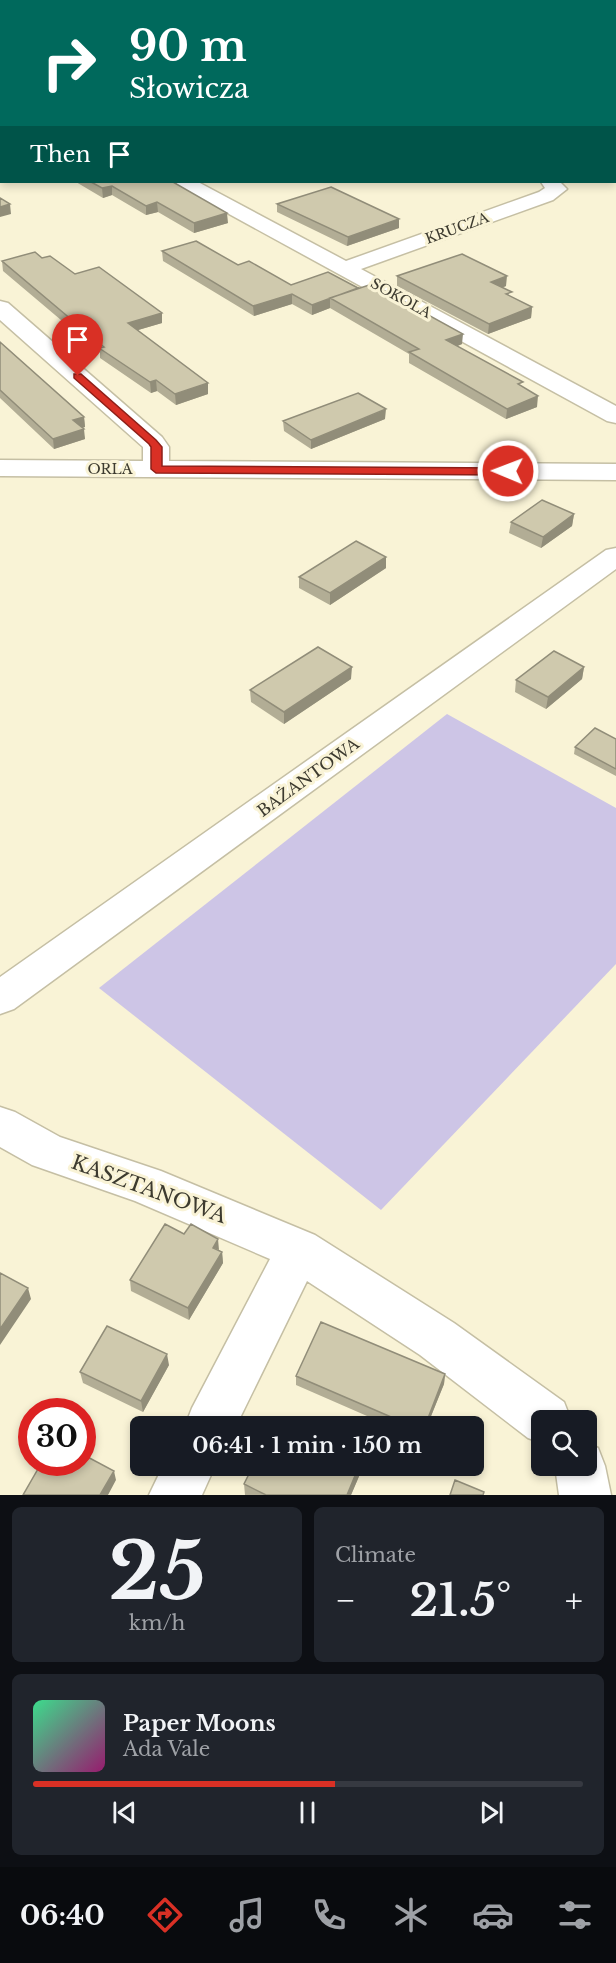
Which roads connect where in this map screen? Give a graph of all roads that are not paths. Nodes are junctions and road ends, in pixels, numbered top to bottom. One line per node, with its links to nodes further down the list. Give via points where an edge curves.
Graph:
1 (187, 183): 3 (street, SOKOLA)
2 (551, 183): 3 (street, KRUCZA, via 556,189 546,196)
3 (345, 268): 5 (street, SOKOLA)
4 (0, 308): 7 (street, via 153,442)
5 (616, 416)
6 (0, 468): 7 (street, ORLA)
7 (156, 469): 8 (street, ORLA)
8 (616, 472)
9 (616, 556): 10 (street, BAŻANTOWA)
10 (0, 998)
11 (0, 1125): 12 (street, KASZTANOWA, via 47,1152 146,1185)
12 (299, 1250): 13 (street, KASZTANOWA, via 437,1339); 14 (street)
13 (533, 1410)
14 (215, 1416)
15 (185, 1476): 17 (street)
16 (582, 1476): 18 (street)
17 (175, 1495)
18 (585, 1495)

